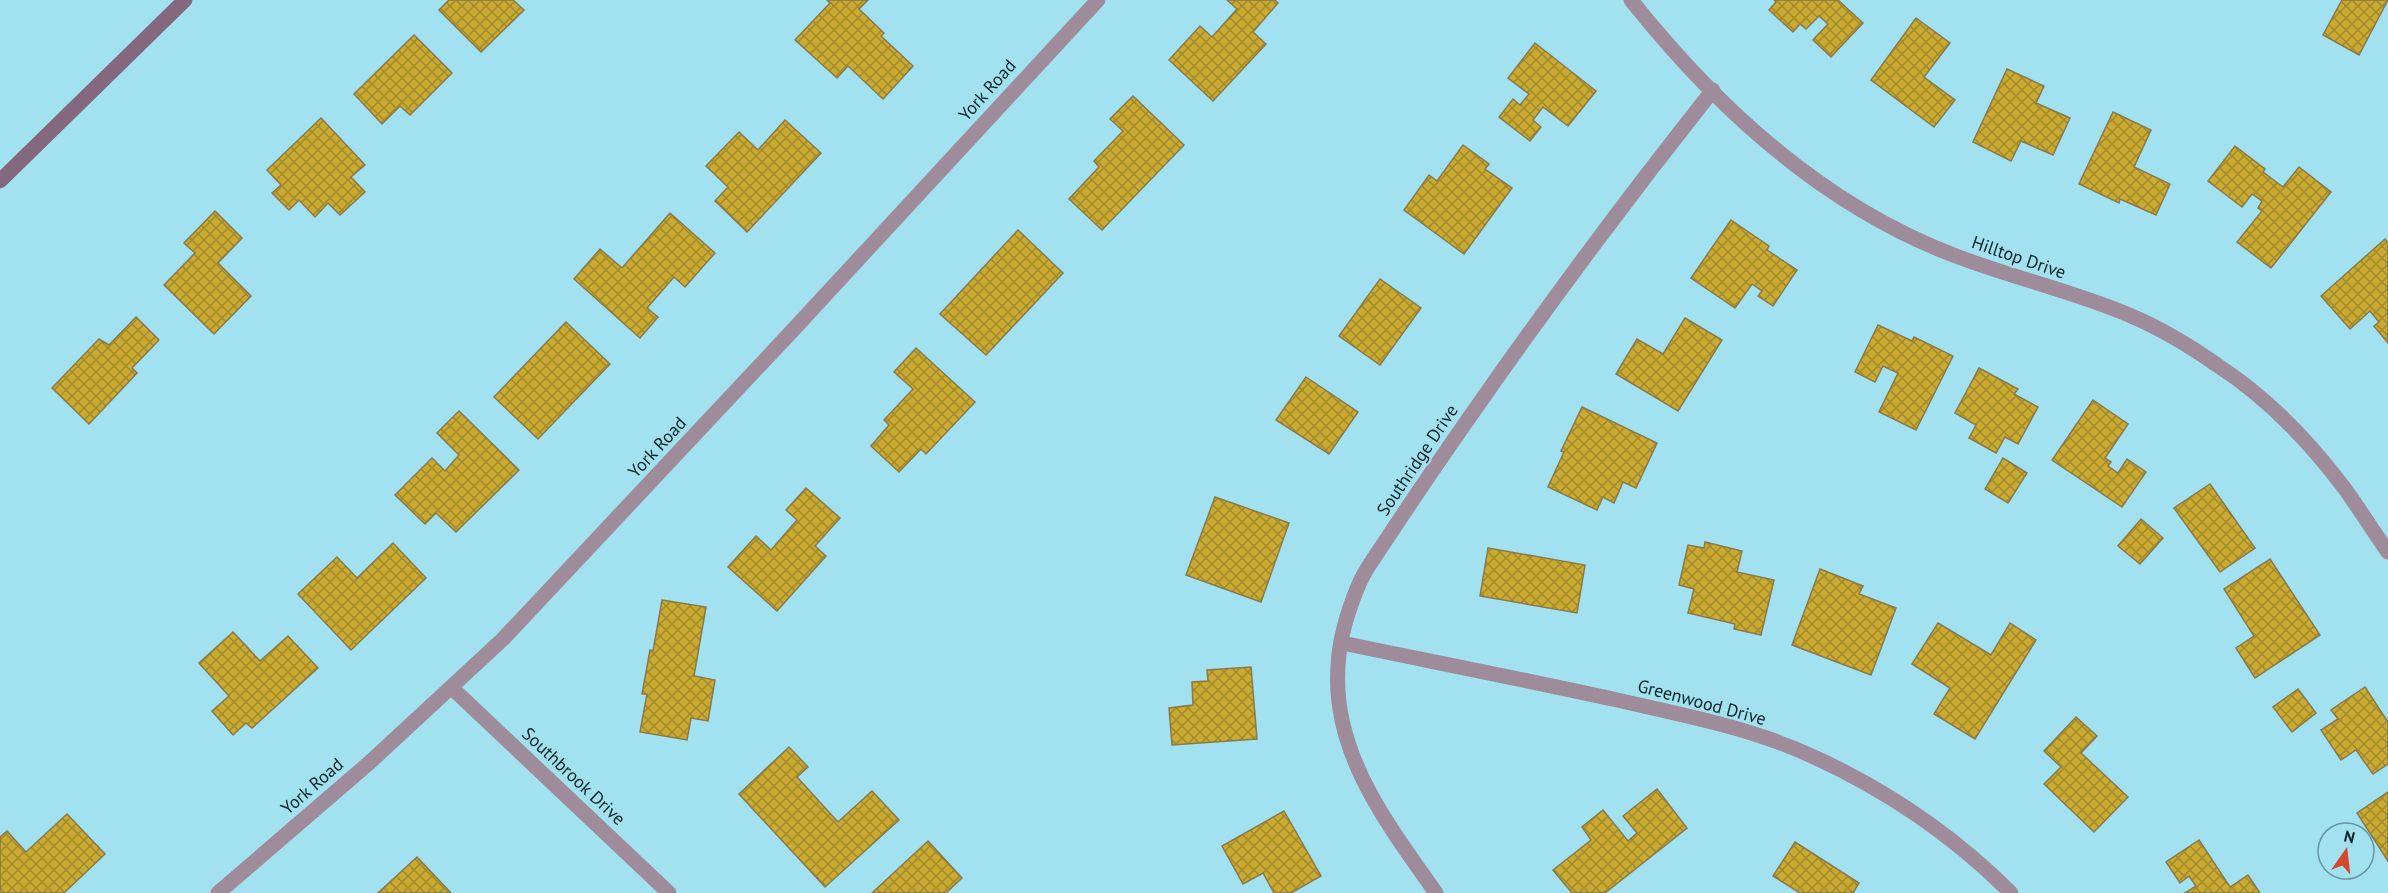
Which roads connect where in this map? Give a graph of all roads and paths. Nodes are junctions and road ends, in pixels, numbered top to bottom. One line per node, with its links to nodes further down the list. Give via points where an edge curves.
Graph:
1 (185, 0): 5 (street)
2 (1098, 0): 8 (street, York Road, via 511,631)
3 (1631, 0): 4 (street, Hilltop Drive, via 1672,52)
4 (1713, 90): 6 (street, Hilltop Drive, via 1782,156 1876,219 1956,256 2129,315 2220,366 2266,402 2306,442 2342,485); 7 (street, Southridge Drive, via 1538,319 1410,502 1360,582 1345,621)
5 (0, 181)
6 (2388, 552)
7 (1342, 643): 11 (street, Southridge Drive, via 1337,668 1346,738 1365,786); 12 (street, Greenwood Drive, via 1702,719 1785,745 1862,780 1908,808 1987,869)
8 (452, 688): 9 (street, York Road); 10 (street, Southbrook Drive)
9 (218, 893)
10 (669, 893)
11 (1436, 893)
12 (2011, 893)

